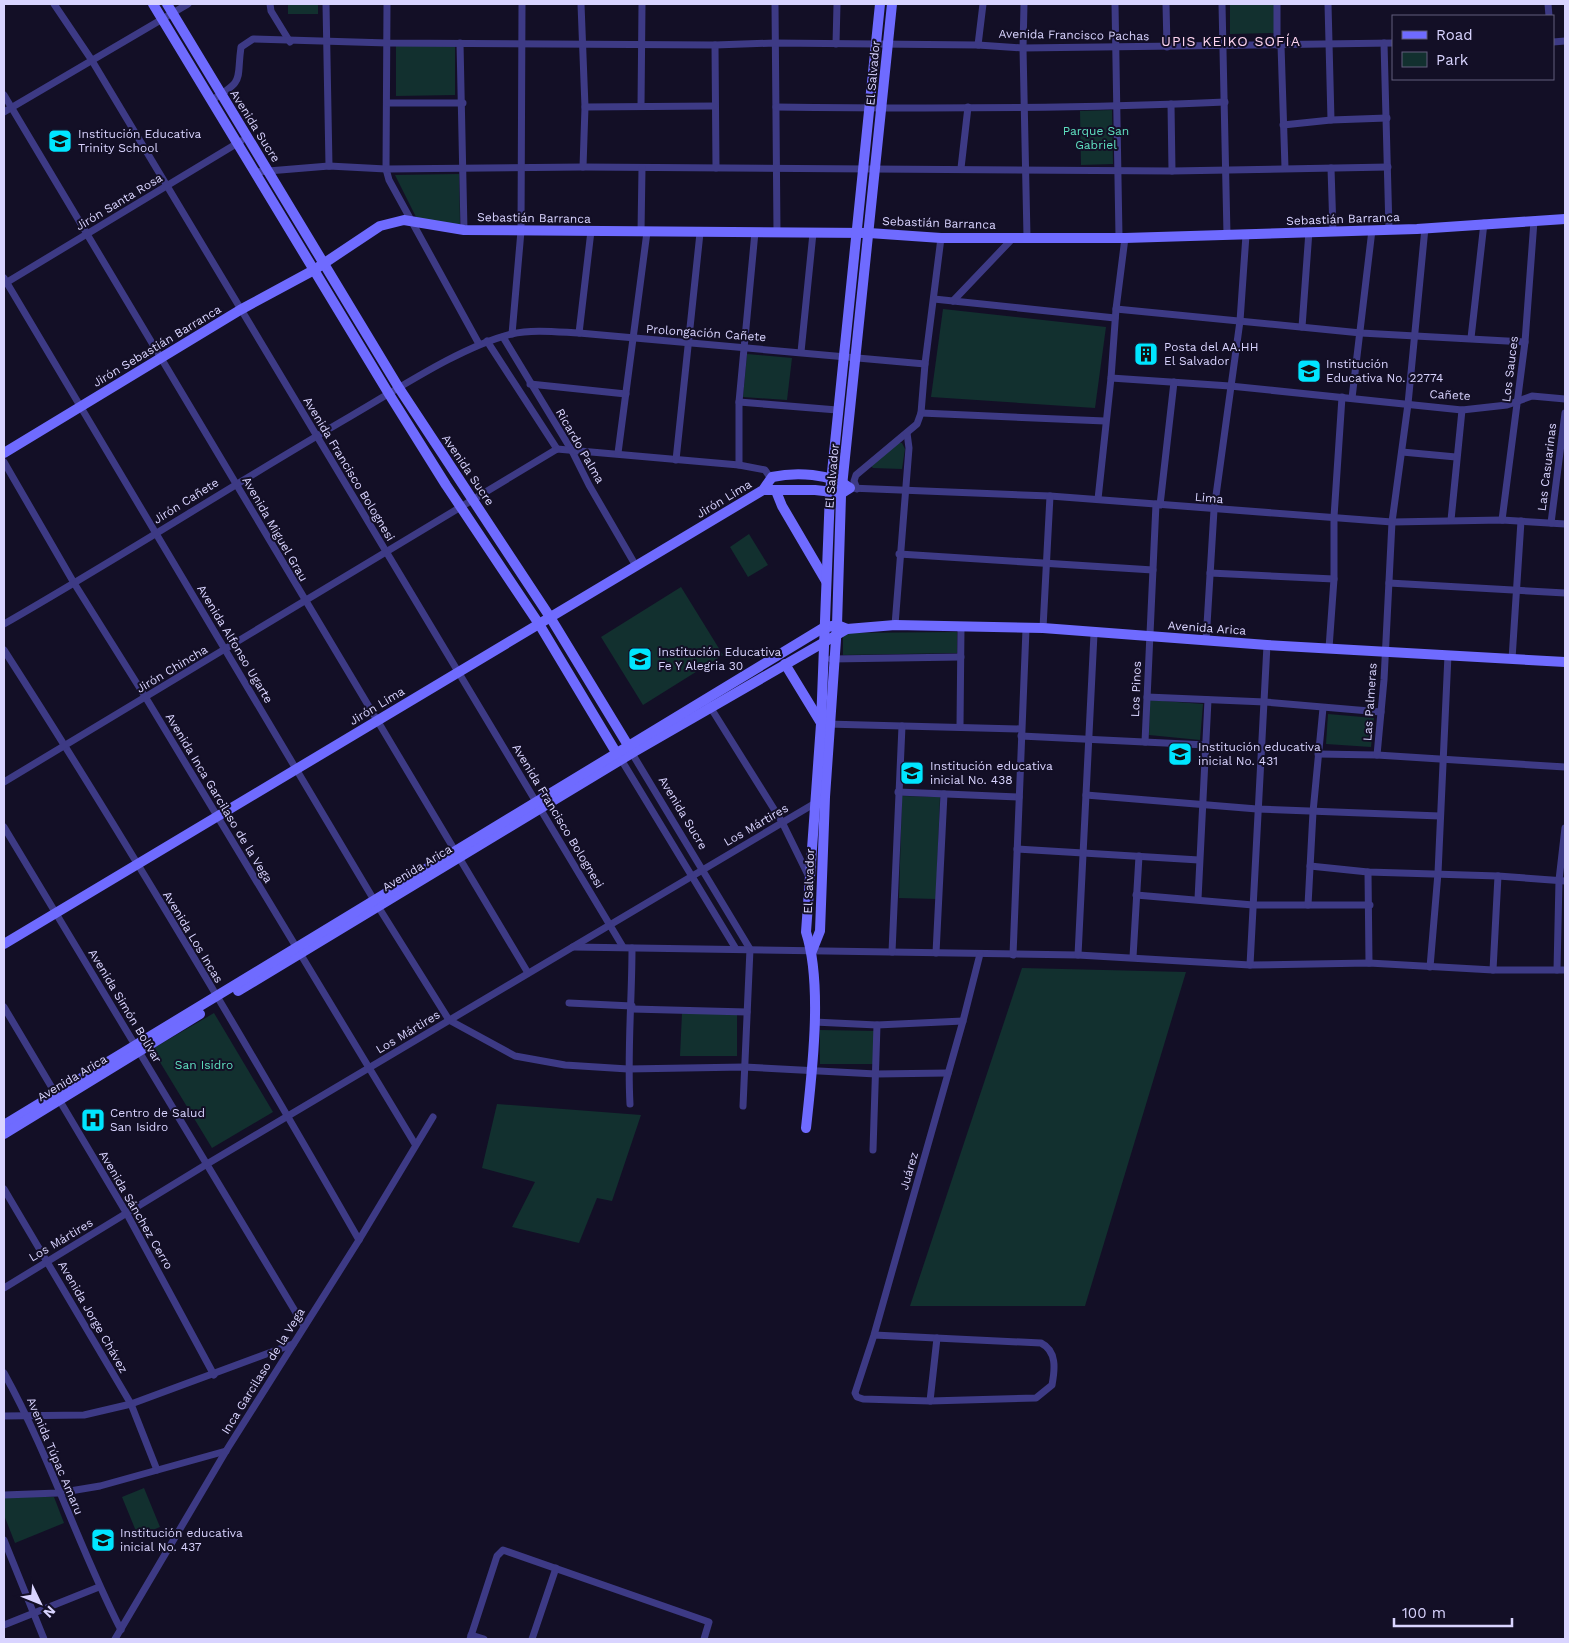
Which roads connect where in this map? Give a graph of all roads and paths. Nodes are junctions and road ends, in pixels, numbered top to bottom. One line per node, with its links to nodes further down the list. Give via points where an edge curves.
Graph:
1 (54, 4): 46 (street, Avenida Francisco Bolognesi)
2 (154, 4): 24 (street, Avenida Sucre)
3 (167, 4): 23 (street, Avenida Sucre)
4 (188, 4): 23 (street)
5 (265, 4): 22 (street)
6 (326, 4): 26 (street)
7 (387, 4): 27 (street)
8 (522, 4): 29 (street)
9 (581, 4): 34 (street)
10 (642, 4): 30 (street)
11 (775, 4): 31 (street)
12 (837, 4): 35 (street)
13 (880, 4): 36 (street, El Salvador)
14 (892, 4): 37 (street, El Salvador)
15 (983, 4): 40 (street)
16 (1024, 4): 44 (street)
17 (1115, 4): 45 (street)
18 (1166, 4): 43 (street)
19 (1222, 4): 41 (street)
20 (1277, 4): 42 (street)
21 (1328, 4): 38 (street)
22 (270, 7): 25 (street)
23 (173, 13): 24 (street); 48 (street, Avenida Sucre)
24 (162, 19): 46 (street); 48 (street, Avenida Sucre)
25 (290, 42): 26 (street, Avenida Francisco Pachas); 48 (street, Avenida Francisco Pachas, via 253,39 244,43 240,54 240,76 235,84)
26 (326, 42): 27 (street, Avenida Francisco Pachas); 68 (street)
27 (388, 43): 28 (street, Avenida Francisco Pachas); 51 (street)
28 (460, 43): 29 (street, Avenida Francisco Pachas); 49 (street)
29 (522, 43): 34 (street, Avenida Francisco Pachas); 72 (street)
30 (641, 43): 34 (street, Avenida Francisco Pachas); 39 (street, Avenida Francisco Pachas); 54 (street)
31 (775, 43): 35 (street, Avenida Francisco Pachas); 39 (street, Avenida Francisco Pachas); 57 (street)
32 (1384, 43): 33 (street, Avenida Francisco Pachas); 38 (street, Avenida Francisco Pachas); 64 (street)
33 (1392, 43)
34 (582, 44): 56 (street)
35 (836, 44): 36 (street, Avenida Francisco Pachas)
36 (876, 44): 37 (street, Avenida Francisco Pachas); 60 (street, El Salvador)
37 (888, 44): 40 (street, Avenida Francisco Pachas); 61 (street, El Salvador)
38 (1328, 44): 42 (street, Avenida Francisco Pachas); 65 (street)
39 (715, 45): 55 (street)
40 (978, 45): 44 (street, Avenida Francisco Pachas)
41 (1222, 45): 42 (street, Avenida Francisco Pachas); 43 (street, Avenida Francisco Pachas); 50 (street)
42 (1279, 45): 66 (street)
43 (1167, 47): 45 (street, Avenida Francisco Pachas)
44 (1023, 48): 45 (street, Avenida Francisco Pachas); 62 (street)
45 (1115, 48): 53 (street)
46 (91, 59): 59 (street); 88 (street, Avenida Francisco Bolognesi)
47 (4, 95): 59 (street, Avenida Miguel Grau)
48 (217, 97): 67 (street, Avenida Sucre)
49 (463, 102): 51 (street); 71 (street)
50 (1225, 102): 52 (street); 84 (street)
51 (387, 103): 80 (street)
52 (1171, 104): 53 (street); 85 (street)
53 (1116, 105): 62 (street); 83 (street)
54 (641, 106): 55 (street); 56 (street)
55 (714, 106): 74 (street)
56 (584, 107): 69 (street)
57 (776, 107): 60 (street); 75 (street)
58 (968, 107): 61 (street); 62 (street); 77 (street)
59 (11, 108): 63 (street); 108 (street, Avenida Miguel Grau)
60 (869, 108): 61 (street); 81 (street, El Salvador)
61 (882, 108): 76 (street, El Salvador)
62 (1025, 109): 82 (street)
63 (4, 112)
64 (1387, 118): 65 (street); 70 (street)
65 (1331, 120): 66 (street)
66 (1283, 125): 78 (street)
67 (242, 141): 86 (street, Avenida Sucre); 87 (street, Avenida Sucre); 88 (street, Jirón Santa Rosa)
68 (329, 166): 80 (street); 87 (street)
69 (583, 167): 72 (street); 73 (street)
70 (1388, 167): 79 (street); 96 (street)
71 (464, 168): 72 (street); 80 (street); 94 (street)
72 (523, 168): 97 (street)
73 (642, 168): 74 (street); 101 (street)
74 (716, 168): 75 (street)
75 (775, 168): 81 (street); 103 (street)
76 (876, 168): 77 (street); 81 (street); 107 (street, El Salvador)
77 (961, 168): 82 (street)
78 (1285, 168): 79 (street); 84 (street)
79 (1331, 168): 100 (street)
80 (386, 169): 89 (street)
81 (863, 169): 106 (street, El Salvador)
82 (1027, 170): 83 (street); 114 (street)
83 (1119, 170): 85 (street); 111 (street)
84 (1226, 170): 85 (street); 109 (street)
85 (1172, 171)
86 (256, 172): 87 (street); 116 (street, Avenida Sucre)
87 (268, 172): 115 (street, Avenida Sucre)
88 (166, 186): 108 (street, Jirón Santa Rosa); 121 (street, Avenida Francisco Bolognesi)
89 (411, 220): 94 (street, Sebastián Barranca); 115 (street, Sebastián Barranca, via 380,226); 135 (street)
90 (1565, 220): 91 (street, Sebastián Barranca)
91 (1534, 221): 92 (street, Sebastián Barranca); 133 (street, Los Sauces)
92 (1484, 224): 93 (street, Sebastián Barranca); 131 (street)
93 (1425, 228): 96 (street, Sebastián Barranca); 128 (street, Las Palmeras)
94 (464, 230): 97 (street, Sebastián Barranca)
95 (1372, 230): 96 (street, Sebastián Barranca); 100 (street, Sebastián Barranca); 126 (street)
96 (1389, 230)
97 (522, 231): 98 (street, Sebastián Barranca); 127 (street)
98 (591, 231): 101 (street, Sebastián Barranca); 125 (street)
99 (1309, 231): 100 (street, Sebastián Barranca); 110 (street, Sebastián Barranca); 124 (street)
100 (1332, 231)
101 (644, 232): 105 (street, Sebastián Barranca); 130 (street)
102 (755, 232): 103 (street, Sebastián Barranca); 105 (street, Sebastián Barranca); 136 (street)
103 (777, 232): 104 (street, Sebastián Barranca)
104 (813, 232): 106 (street, Sebastián Barranca); 137 (street)
105 (700, 233): 134 (street)
106 (856, 233): 107 (street, Sebastián Barranca); 138 (street, El Salvador)
107 (869, 233): 112 (street, Sebastián Barranca); 140 (street, El Salvador)
108 (88, 235): 117 (street, Jirón Santa Rosa); 139 (street, Avenida Miguel Grau)
109 (1227, 235): 110 (street, Sebastián Barranca); 111 (street, Sebastián Barranca)
110 (1246, 235): 123 (street)
111 (1122, 237): 114 (street, Sebastián Barranca); 120 (street)
112 (941, 238): 113 (street, Sebastián Barranca); 118 (street)
113 (1014, 238): 114 (street, Sebastián Barranca); 119 (street)
114 (1027, 238)
115 (325, 263): 116 (street, Jirón Sebastián Barranca); 146 (street, Avenida Sucre)
116 (314, 270): 121 (street, Jirón Sebastián Barranca); 147 (street, Avenida Sucre)
117 (5, 282): 155 (street, Avenida Alfonso Ugarte)
118 (934, 299): 119 (street); 141 (street)
119 (953, 301): 122 (street)
120 (1116, 309): 122 (street); 123 (street)
121 (240, 310): 139 (street, Jirón Sebastián Barranca); 162 (street, Avenida Francisco Bolognesi)
122 (1115, 318): 142 (street)
123 (1240, 321): 124 (street); 145 (street)
124 (1302, 327): 126 (street)
125 (579, 333): 127 (street, Prolongación Cañete); 130 (street, Prolongación Cañete)
126 (1361, 333): 128 (street); 150 (street)
127 (512, 334): 129 (street, Prolongación Cañete)
128 (1416, 335): 131 (street); 154 (street, Las Palmeras)
129 (503, 337): 132 (street, Prolongación Cañete); 144 (street, Ricardo Palma)
130 (633, 338): 134 (street, Prolongación Cañete); 148 (street)
131 (1471, 338): 133 (street)
132 (487, 341): 135 (street, Jirón Cañete); 163 (street, Ricardo Palma)
133 (1525, 342): 153 (street, Los Sauces)
134 (689, 343): 136 (street, Prolongación Cañete); 169 (street)
135 (479, 344): 146 (street, Jirón Cañete)
136 (744, 347): 137 (street, Prolongación Cañete); 152 (street)
137 (801, 352): 138 (street, Prolongación Cañete)
138 (843, 356): 140 (street, Prolongación Cañete); 156 (street, El Salvador)
139 (160, 358): 155 (street, Jirón Sebastián Barranca); 174 (street, Avenida Miguel Grau)
140 (857, 358): 141 (street, Prolongación Cañete); 175 (street, El Salvador)
141 (924, 364): 158 (street)
142 (1112, 378): 143 (street, Cañete); 160 (street)
143 (1174, 382): 145 (street, Cañete); 183 (street, Los Pinos)
144 (530, 384): 148 (street); 164 (street, Ricardo Palma)
145 (1230, 386): 149 (street, Cañete); 185 (street)
146 (399, 388): 147 (street, Jirón Cañete); 182 (street, Avenida Sucre)
147 (389, 394): 162 (street, Jirón Cañete); 184 (street, Avenida Sucre)
148 (626, 394): 167 (street)
149 (1342, 397): 150 (street, Cañete); 186 (street)
150 (1352, 398): 154 (street, Cañete)
151 (1565, 398): 153 (street, Cañete, via 1532,396)
152 (739, 402): 156 (street); 171 (street)
153 (1517, 402): 157 (street, Cañete); 188 (street, Los Sauces)
154 (1408, 404): 157 (street, Cañete); 165 (street, Las Palmeras)
155 (80, 407): 166 (street, Jirón Sebastián Barranca); 193 (street, Avenida Alfonso Ugarte)
156 (837, 410): 173 (street, El Salvador)
157 (1462, 410): 168 (street)
158 (921, 413): 160 (street); 161 (street, via 917,424)
159 (1565, 413): 191 (street, Las Casuarinas)
160 (1105, 421): 181 (street)
161 (907, 433): 175 (street, via 856,475); 177 (street)
162 (316, 436): 174 (street, Jirón Cañete); 194 (street, Avenida Francisco Bolognesi)
163 (557, 450): 164 (street); 182 (street, Jirón Chincha)
164 (572, 451): 167 (street); 197 (street, Ricardo Palma)
165 (1402, 452): 168 (street); 190 (street, Las Palmeras)
166 (4, 453)
167 (618, 453): 169 (street)
168 (1456, 457): 187 (street)
169 (676, 460): 171 (street)
170 (4, 462): 203 (street, Avenida Inca Garcilaso de la Vega)
171 (739, 465): 172 (street, via 765,470)
172 (772, 477): 173 (street, via 799,475); 176 (street, Jirón Lima); 178 (street)
173 (832, 479): 175 (street); 179 (street, El Salvador)
174 (236, 483): 193 (street, Jirón Cañete); 206 (street, Avenida Miguel Grau)
175 (848, 488): 177 (street, Lima); 179 (street, Jirón Lima); 210 (street, El Salvador)
176 (763, 490): 178 (street, Jirón Lima); 197 (street, Jirón Lima)
177 (905, 490): 180 (street, Lima); 195 (street)
178 (776, 491): 179 (street, Jirón Lima); 201 (street)
179 (830, 492): 201 (street, El Salvador)
180 (1050, 496): 181 (street, Lima); 196 (street)
181 (1098, 499): 183 (street, Lima)
182 (473, 500): 184 (street, Jirón Chincha); 207 (street, Avenida Sucre)
183 (1158, 504): 185 (street, Lima); 198 (street, Los Pinos)
184 (461, 508): 194 (street, Jirón Chincha); 209 (street, Avenida Sucre)
185 (1214, 510): 186 (street, Lima); 199 (street)
186 (1334, 517): 190 (street, Lima); 200 (street)
187 (1451, 520): 188 (street, Lima); 190 (street, Lima)
188 (1502, 520): 189 (street, Lima)
189 (1521, 521): 191 (street, Lima); 204 (street)
190 (1392, 522): 202 (street, Las Palmeras)
191 (1551, 524): 192 (street, Lima)
192 (1565, 524)
193 (156, 534): 203 (street, Jirón Cañete); 225 (street, Avenida Alfonso Ugarte)
194 (386, 552): 206 (street, Jirón Chincha); 234 (street, Avenida Francisco Bolognesi)
195 (899, 554): 196 (street); 211 (street)
196 (1046, 564): 198 (street); 214 (street)
197 (636, 566): 207 (street, Jirón Lima)
198 (1153, 570): 218 (street, Los Pinos)
199 (1210, 574): 200 (street); 220 (street)
200 (1334, 579): 223 (street)
201 (826, 581): 212 (street, El Salvador)
202 (1389, 583): 204 (street); 226 (street, Las Palmeras)
203 (74, 584): 208 (street, Jirón Cañete); 236 (street, Avenida Inca Garcilaso de la Vega)
204 (1516, 590): 205 (street); 231 (street)
205 (1565, 593)
206 (305, 602): 225 (street, Jirón Chincha); 242 (street, Avenida Miguel Grau)
207 (550, 617): 209 (street, Jirón Lima); 251 (street, Avenida Sucre)
208 (4, 624)
209 (539, 624): 234 (street, Jirón Lima); 254 (street, Avenida Sucre)
210 (837, 625): 212 (street, Avenida Arica); 215 (street, Avenida Arica); 219 (street, El Salvador)
211 (895, 625): 213 (street, Avenida Arica); 215 (street, Avenida Arica)
212 (823, 628): 221 (street, El Salvador); 239 (street, Avenida Arica)
213 (961, 628): 216 (street, Avenida Arica); 228 (street)
214 (1043, 628): 216 (street, Avenida Arica); 217 (street, Avenida Arica)
215 (847, 629): 219 (street, Avenida Arica)
216 (1026, 629): 246 (street)
217 (1094, 634): 218 (street, Avenida Arica); 247 (street)
218 (1150, 636): 220 (street, Avenida Arica); 235 (street, Los Pinos)
219 (836, 638): 221 (street, Avenida Arica); 230 (street, El Salvador)
220 (1206, 641): 222 (street, Avenida Arica)
221 (823, 642): 229 (street, El Salvador); 233 (street, Avenida Arica)
222 (1267, 645): 223 (street, Avenida Arica); 238 (street)
223 (1329, 648): 226 (street, Avenida Arica)
224 (4, 650): 249 (street, Avenida Los Incas)
225 (225, 650): 236 (street, Jirón Chincha); 257 (street, Avenida Alfonso Ugarte)
226 (1384, 651): 227 (street, Avenida Arica); 241 (street, Las Palmeras)
227 (1448, 655): 231 (street, Avenida Arica); 255 (street)
228 (961, 657): 230 (street); 245 (street)
229 (823, 659): 230 (street); 243 (street, El Salvador)
230 (834, 659): 243 (street, El Salvador)
231 (1512, 660): 232 (street, Avenida Arica)
232 (1565, 662)
233 (785, 664): 239 (street, Avenida Arica); 243 (street)
234 (458, 671): 242 (street, Jirón Lima); 266 (street, Avenida Francisco Bolognesi)
235 (1147, 697): 237 (street); 248 (street, Los Pinos)
236 (146, 698): 249 (street, Jirón Chincha); 269 (street, Avenida Inca Garcilaso de la Vega)
237 (1208, 700): 238 (street); 250 (street)
238 (1265, 702): 240 (street); 267 (street)
239 (708, 703): 251 (street, Avenida Arica); 271 (street)
240 (1323, 708): 241 (street); 252 (street)
241 (1381, 712): 253 (street, Las Palmeras)
242 (378, 720): 257 (street, Jirón Lima); 276 (street, Avenida Miguel Grau)
243 (826, 724): 244 (street); 263 (street, El Salvador); 264 (street, El Salvador)
244 (902, 726): 245 (street); 259 (street)
245 (960, 726): 246 (street)
246 (1021, 733): 247 (street); 261 (street)
247 (1088, 739): 248 (street); 262 (street)
248 (1145, 742): 250 (street)
249 (65, 745): 258 (street, Jirón Chincha); 279 (street, Avenida Los Incas)
250 (1206, 745): 265 (street)
251 (630, 750): 254 (street, Avenida Arica); 281 (street, Avenida Sucre)
252 (1318, 754): 253 (street); 268 (street)
253 (1377, 755): 255 (street)
254 (619, 757): 266 (street, Avenida Arica); 284 (street, Avenida Sucre)
255 (1443, 761): 256 (street); 270 (street)
256 (1565, 768)
257 (296, 769): 269 (street, Jirón Lima); 290 (street, Avenida Alfonso Ugarte)
258 (4, 782)
259 (898, 792): 260 (street); 304 (street)
260 (944, 794): 261 (street); 305 (street)
261 (1019, 796): 274 (street)
262 (1086, 796): 265 (street); 275 (street)
263 (825, 797): 264 (street, Los Mártires); 303 (street, El Salvador, via 820,931)
264 (815, 803): 271 (street, Los Mártires); 287 (street, El Salvador)
265 (1201, 804): 267 (street); 278 (street)
266 (538, 805): 276 (street, Avenida Arica); 295 (street, Avenida Francisco Bolognesi)
267 (1257, 809): 268 (street); 291 (street)
268 (1313, 812): 270 (street); 280 (street)
269 (218, 816): 279 (street, Jirón Lima); 302 (street, Avenida Inca Garcilaso de la Vega)
270 (1440, 816): 283 (street)
271 (782, 822): 281 (street, Los Mártires); 287 (street)
272 (4, 827): 294 (street, Avenida Simón Bolívar)
273 (1565, 828): 286 (street)
274 (1017, 849): 275 (street); 307 (street)
275 (1082, 852): 277 (street); 308 (street)
276 (457, 854): 290 (street, Avenida Arica); 316 (street, Avenida Miguel Grau)
277 (1139, 856): 278 (street); 288 (street)
278 (1199, 860): 289 (street)
279 (137, 865): 294 (street, Jirón Lima); 317 (street, Avenida Los Incas)
280 (1310, 866): 282 (street); 292 (street)
281 (702, 869): 284 (street, Los Mártires); 301 (street, Avenida Sucre)
282 (1368, 872): 283 (street); 293 (street)
283 (1438, 873): 285 (street); 312 (street)
284 (691, 875): 295 (street, Los Mártires); 300 (street, Avenida Sucre)
285 (1498, 876): 286 (street); 313 (street)
286 (1562, 880): 314 (street)
287 (811, 882): 303 (street, El Salvador, via 806,932)
288 (1136, 895): 289 (street); 309 (street)
289 (1198, 899): 291 (street)
290 (376, 903): 302 (street, Avenida Arica); 322 (street, Avenida Alfonso Ugarte)
291 (1253, 905): 292 (street); 311 (street)
292 (1308, 905): 293 (street)
293 (1370, 905): 310 (street)
294 (56, 913): 296 (street, Jirón Lima); 326 (street, Avenida Simón Bolívar)
295 (610, 925): 297 (street, Los Mártires); 298 (street, Avenida Francisco Bolognesi)
296 (4, 944)
297 (573, 947): 298 (street); 316 (street, Los Mártires)
298 (623, 947): 299 (street)
299 (632, 948): 300 (street); 320 (street)
300 (736, 949): 301 (street)
301 (750, 949): 303 (street); 321 (street)
302 (296, 951): 317 (street, Avenida Arica); 328 (street, Avenida Inca Garcilaso de la Vega)
303 (812, 951): 304 (street); 324 (street, El Salvador)
304 (892, 952): 305 (street)
305 (936, 953): 306 (street)
306 (980, 954): 307 (street); 323 (street, Juárez)
307 (1013, 955): 308 (street)
308 (1078, 955): 309 (street)
309 (1133, 957): 311 (street)
310 (1369, 963): 311 (street); 312 (street)
311 (1250, 965)
312 (1430, 967): 313 (street)
313 (1493, 970): 314 (street)
314 (1557, 970): 315 (street)
315 (1565, 970)
316 (528, 973): 322 (street, Los Mártires)
317 (217, 999): 326 (street, Avenida Arica); 336 (street, Avenida Los Incas)
318 (569, 1003): 320 (street)
319 (4, 1007): 333 (street, Avenida Sánchez Cerro)
320 (632, 1008): 321 (street); 329 (street)
321 (747, 1012): 327 (street)
322 (449, 1020): 328 (street, Los Mártires); 329 (street, via 521,1058 564,1065)
323 (963, 1021): 325 (street); 331 (street, Juárez)
324 (814, 1022): 325 (street); 330 (street, El Salvador)
325 (877, 1025): 332 (street)
326 (137, 1048): 333 (street, Avenida Arica); 343 (street, Avenida Simón Bolívar)
327 (744, 1067): 329 (street); 330 (street); 335 (street)
328 (368, 1069): 336 (street, Los Mártires); 341 (street, Avenida Inca Garcilaso de la Vega)
329 (628, 1069): 334 (street)
330 (812, 1071): 332 (street); 339 (street, El Salvador)
331 (948, 1073): 332 (street); 350 (street, Juárez)
332 (876, 1074): 342 (street)
333 (57, 1097): 338 (street, Avenida Arica); 340 (street, Avenida Arica); 345 (street, Avenida Sánchez Cerro)
334 (630, 1104)
335 (742, 1106)
336 (288, 1116): 343 (street, Los Mártires); 346 (street, Avenida Los Incas)
337 (433, 1117): 341 (street, Inca Garcilaso de la Vega)
338 (4, 1125)
339 (806, 1128)
340 (4, 1134)
341 (414, 1144): 346 (street, Inca Garcilaso de la Vega)
342 (874, 1150)
343 (207, 1164): 345 (street, Los Mártires); 349 (street, Avenida Simón Bolívar)
344 (4, 1189): 347 (street, Avenida Jorge Chávez)
345 (127, 1214): 347 (street, Los Mártires); 354 (street, Avenida Sánchez Cerro)
346 (358, 1240): 349 (street, Inca Garcilaso de la Vega)
347 (47, 1261): 348 (street, Los Mártires); 356 (street, Avenida Jorge Chávez)
348 (4, 1288)
349 (304, 1326): 352 (street, Inca Garcilaso de la Vega)
350 (874, 1335): 351 (street); 355 (street, Juárez, via 854,1393 857,1397)
351 (937, 1338): 355 (street); 355 (street, via 1042,1343 1049,1347 1053,1357 1054,1374 1052,1385 1036,1398)
352 (293, 1344): 354 (street); 359 (street, Inca Garcilaso de la Vega)
353 (4, 1373): 358 (street, Avenida Túpac Amaru)
354 (214, 1375): 356 (street)
355 (930, 1401)
356 (131, 1404): 358 (street, via 84,1415); 360 (street, Avenida Jorge Chávez)
357 (4, 1416): 358 (street)
358 (28, 1416): 361 (street, Avenida Túpac Amaru)
359 (226, 1451): 360 (street); 368 (street, Inca Garcilaso de la Vega)
360 (157, 1470): 361 (street, via 100,1486)
361 (58, 1493): 362 (street); 365 (street, Avenida Túpac Amaru)
362 (4, 1495)
363 (4, 1540): 366 (street)
364 (556, 1568): 369 (street, via 508,1551 499,1552); 373 (street); 374 (street, via 709,1622)
365 (99, 1587): 366 (street); 368 (street, Avenida Túpac Amaru)
366 (32, 1613): 367 (street); 370 (street)
367 (4, 1624)
368 (121, 1630): 371 (street, Inca Garcilaso de la Vega)
369 (470, 1637): 372 (street)
370 (44, 1639)
371 (115, 1639)
372 (484, 1639)
373 (532, 1639)
374 (704, 1639)

